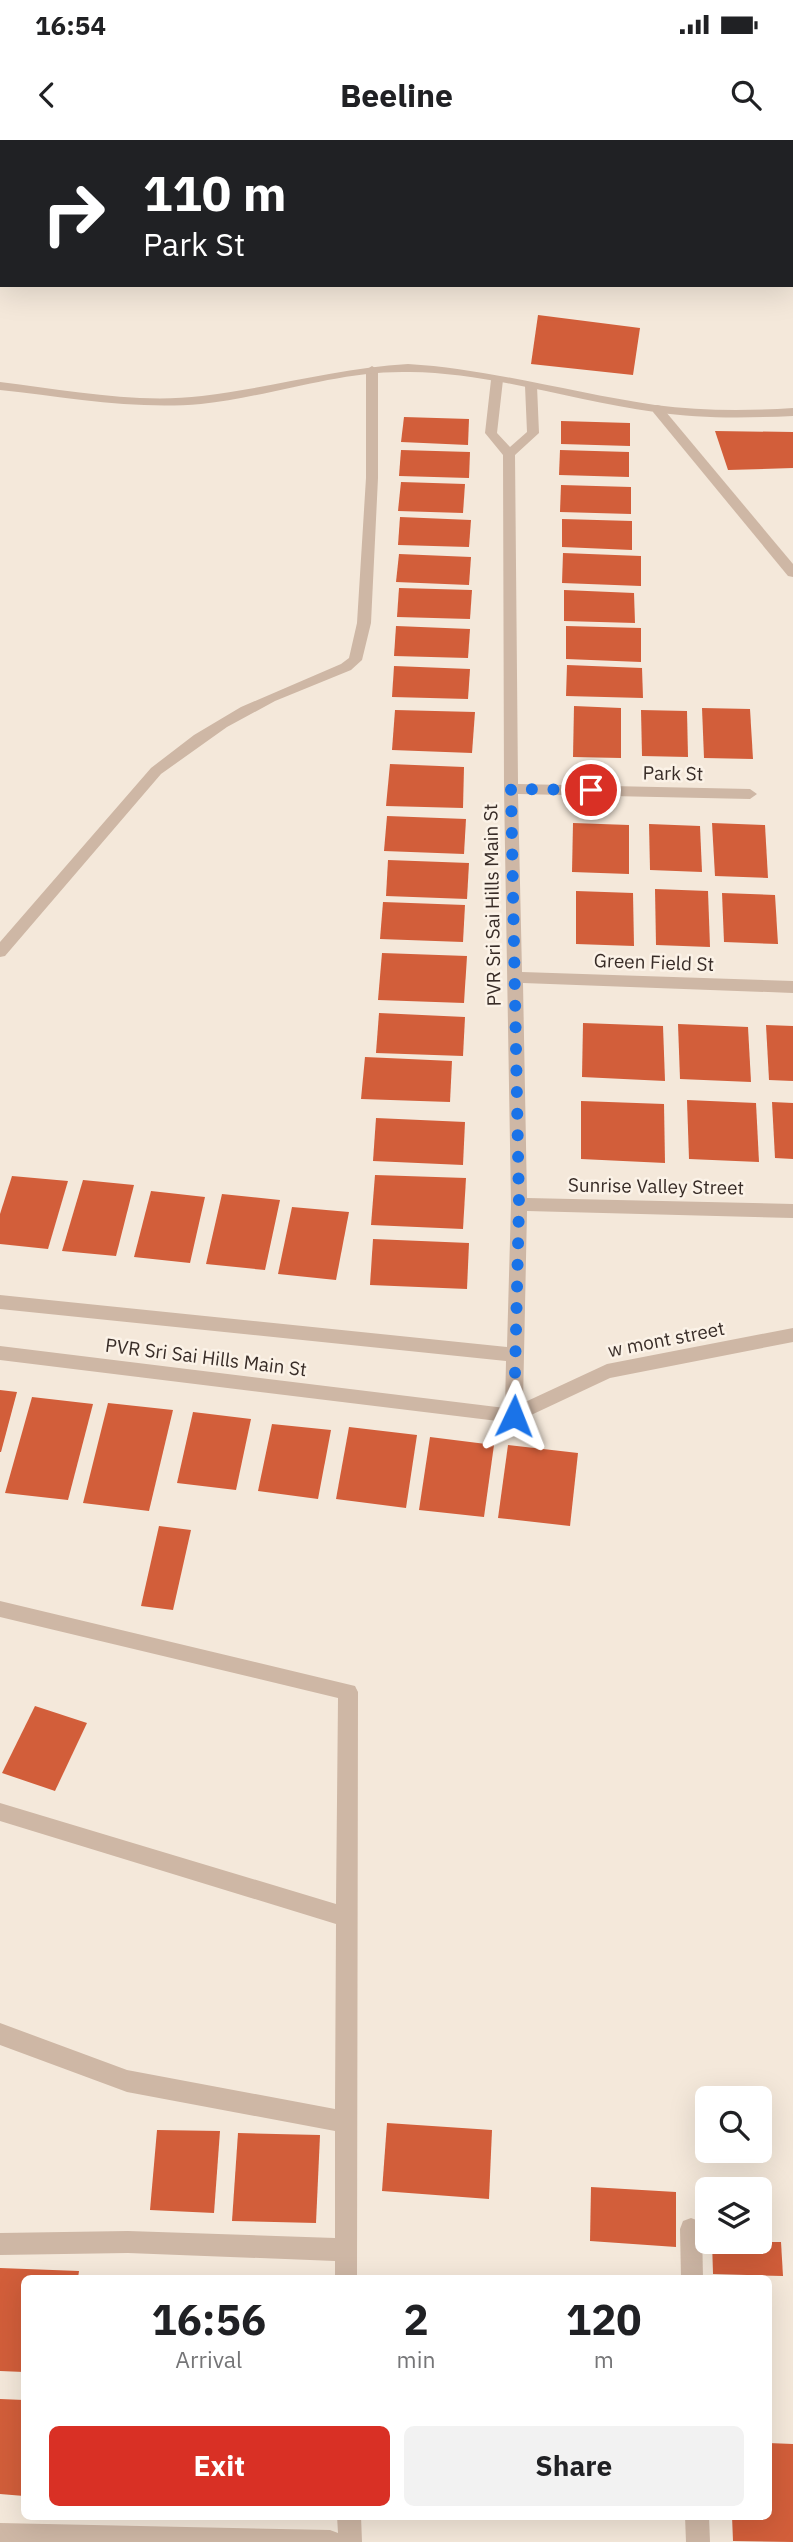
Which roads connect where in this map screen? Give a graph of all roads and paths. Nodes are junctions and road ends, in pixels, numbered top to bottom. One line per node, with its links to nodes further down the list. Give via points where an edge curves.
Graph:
1 (372, 370): 2 (street, via 445,370); 3 (street, via 201,400 146,402); 11 (street, via 364,623 355,660 251,706 185,747 156,771)
2 (497, 380): 4 (street); 7 (street, via 491,433)
3 (0, 386)
4 (531, 386): 5 (street); 7 (street, via 533,433)
5 (657, 409): 6 (street); 8 (street)
6 (793, 412)
7 (509, 454): 9 (street, PVR Sri Sai Hills Main St)
8 (793, 573)
9 (511, 789): 10 (street, Park St); 12 (street, PVR Sri Sai Hills Main St)
10 (750, 794)
11 (0, 952)
12 (514, 976): 13 (street, Green Field St); 14 (street, PVR Sri Sai Hills Main St)
13 (793, 987)
14 (519, 1204): 15 (street, Sunrise Valley Street); 19 (street, PVR Sri Sai Hills Main St)
15 (793, 1211)
16 (0, 1302): 19 (street, PVR Sri Sai Hills Main St)
17 (793, 1335): 20 (street, w mont street, via 607,1371)
18 (0, 1353): 20 (street, PVR Sri Sai Hills Main St)
19 (516, 1355): 20 (street, PVR Sri Sai Hills Main St)
20 (514, 1416)
21 (0, 1609): 23 (street, via 348,1692)
22 (0, 1812): 23 (street)
23 (346, 1917): 25 (street)
24 (0, 2034): 25 (street, via 127,2081)
25 (346, 2122): 28 (street)
26 (691, 2229): 30 (street)
27 (0, 2244): 28 (street, via 128,2242)
28 (345, 2250): 29 (street)
29 (346, 2275)
30 (692, 2275)
31 (349, 2520): 35 (street)
32 (697, 2520): 36 (street)
33 (0, 2535): 34 (street)
34 (330, 2542)
35 (350, 2542)
36 (698, 2542)

